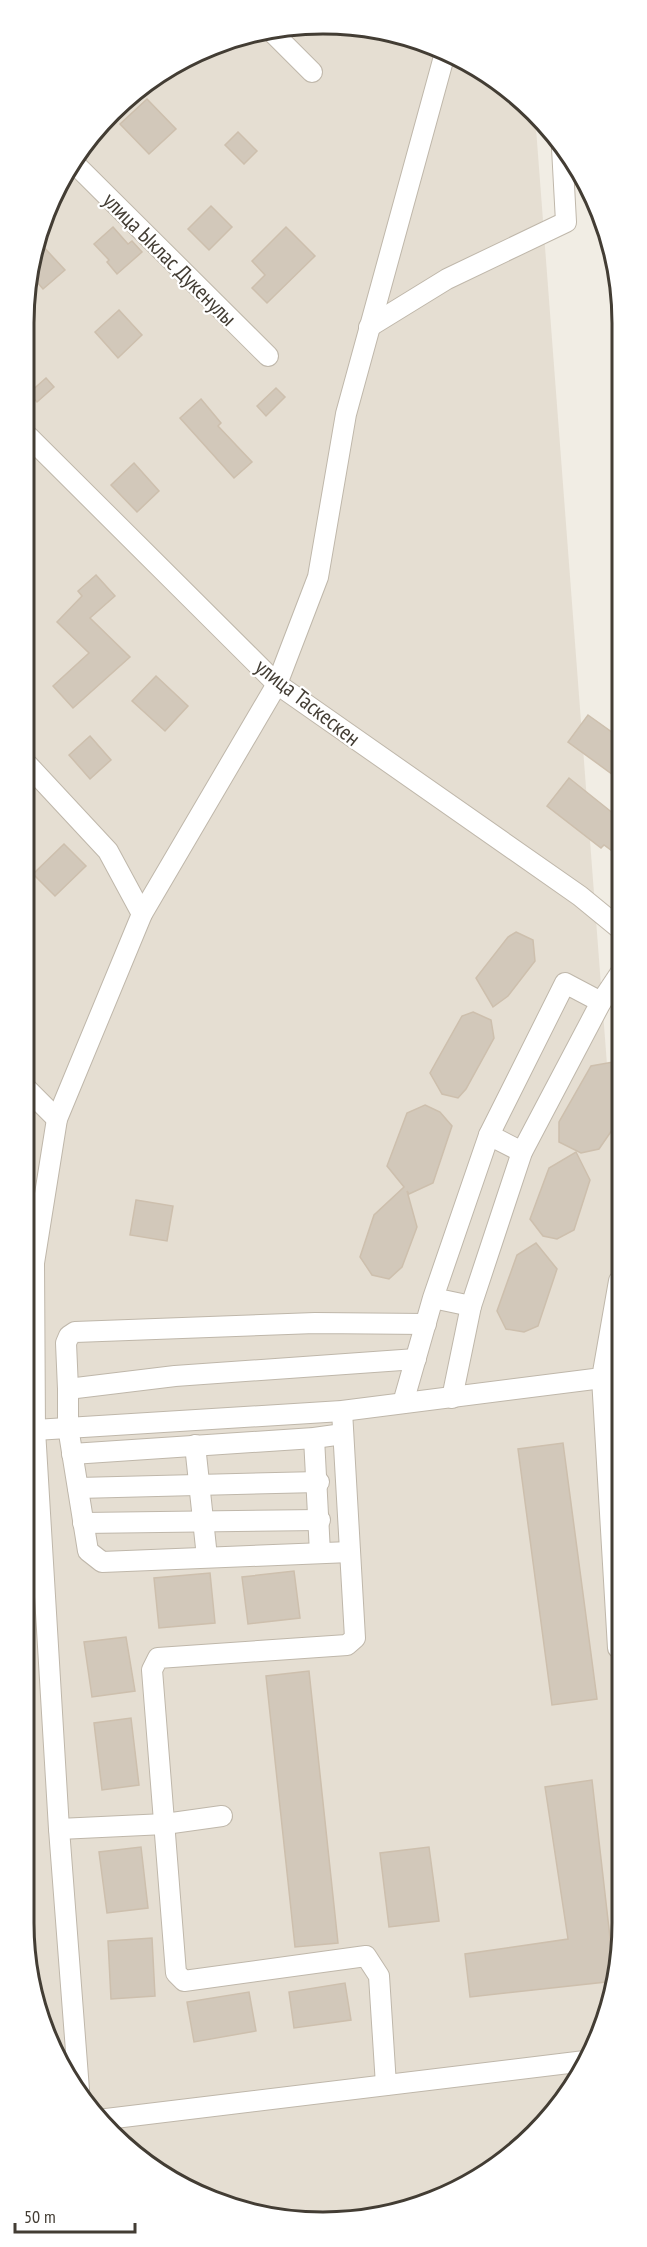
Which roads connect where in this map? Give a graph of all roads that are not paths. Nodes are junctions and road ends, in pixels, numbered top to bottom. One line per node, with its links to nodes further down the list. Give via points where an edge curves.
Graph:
1 (278, 38): 3 (street)
2 (443, 60): 6 (street)
3 (312, 72)
4 (563, 161): 6 (street, via 566,222 447,279)
5 (79, 169): 7 (street, улица Ыклас Дукенулы)
6 (369, 327): 9 (street, via 346,414 318,577)
7 (268, 356)
8 (34, 441): 9 (street, улица Таскескен)
9 (277, 684): 11 (street); 12 (street, улица Таскескен)
10 (34, 771): 11 (street, via 108,851)
11 (142, 914): 16 (street)
12 (612, 921)
13 (612, 986): 14 (street)
14 (601, 1002): 17 (street, via 565,983); 18 (street)
15 (34, 1096): 16 (street)
16 (57, 1119): 19 (street)
17 (489, 1135): 18 (street); 20 (street)
18 (522, 1152): 21 (street)
19 (34, 1263)
20 (433, 1298): 21 (street); 23 (street)
21 (471, 1306): 27 (street)
22 (612, 1321): 25 (street)
23 (426, 1324): 24 (street); 26 (street, via 315,1323 75,1332 66,1343)
24 (416, 1359): 26 (street, via 175,1376); 28 (street)
25 (602, 1378): 27 (street); 43 (street)
26 (68, 1389): 31 (street)
27 (452, 1398): 28 (street)
28 (404, 1403): 29 (street)
29 (342, 1410): 31 (street); 32 (street)
30 (34, 1425): 31 (street)
31 (68, 1427): 35 (street)
32 (343, 1434): 33 (street); 44 (street)
33 (314, 1438): 34 (street); 37 (street)
34 (195, 1445): 35 (street); 38 (street)
35 (72, 1454): 39 (street)
36 (34, 1481): 49 (street)
37 (319, 1482): 38 (street); 40 (street)
38 (200, 1484): 39 (street); 41 (street)
39 (78, 1488): 42 (street)
40 (320, 1520): 41 (street); 45 (street)
41 (202, 1521): 42 (street); 46 (street)
42 (83, 1523): 46 (street, via 88,1551 102,1562)
43 (612, 1547)
44 (350, 1552): 45 (street); 48 (street, via 355,1638 347,1645 158,1658 152,1670)
45 (320, 1553): 46 (street)
46 (207, 1557)
47 (222, 1816): 48 (street)
48 (165, 1824): 49 (street); 52 (street, via 176,1972 184,1981 366,1956 379,1976)
49 (59, 1829): 51 (street)
50 (577, 2062): 52 (street)
51 (78, 2076)
52 (386, 2085): 53 (street)
53 (110, 2119)

